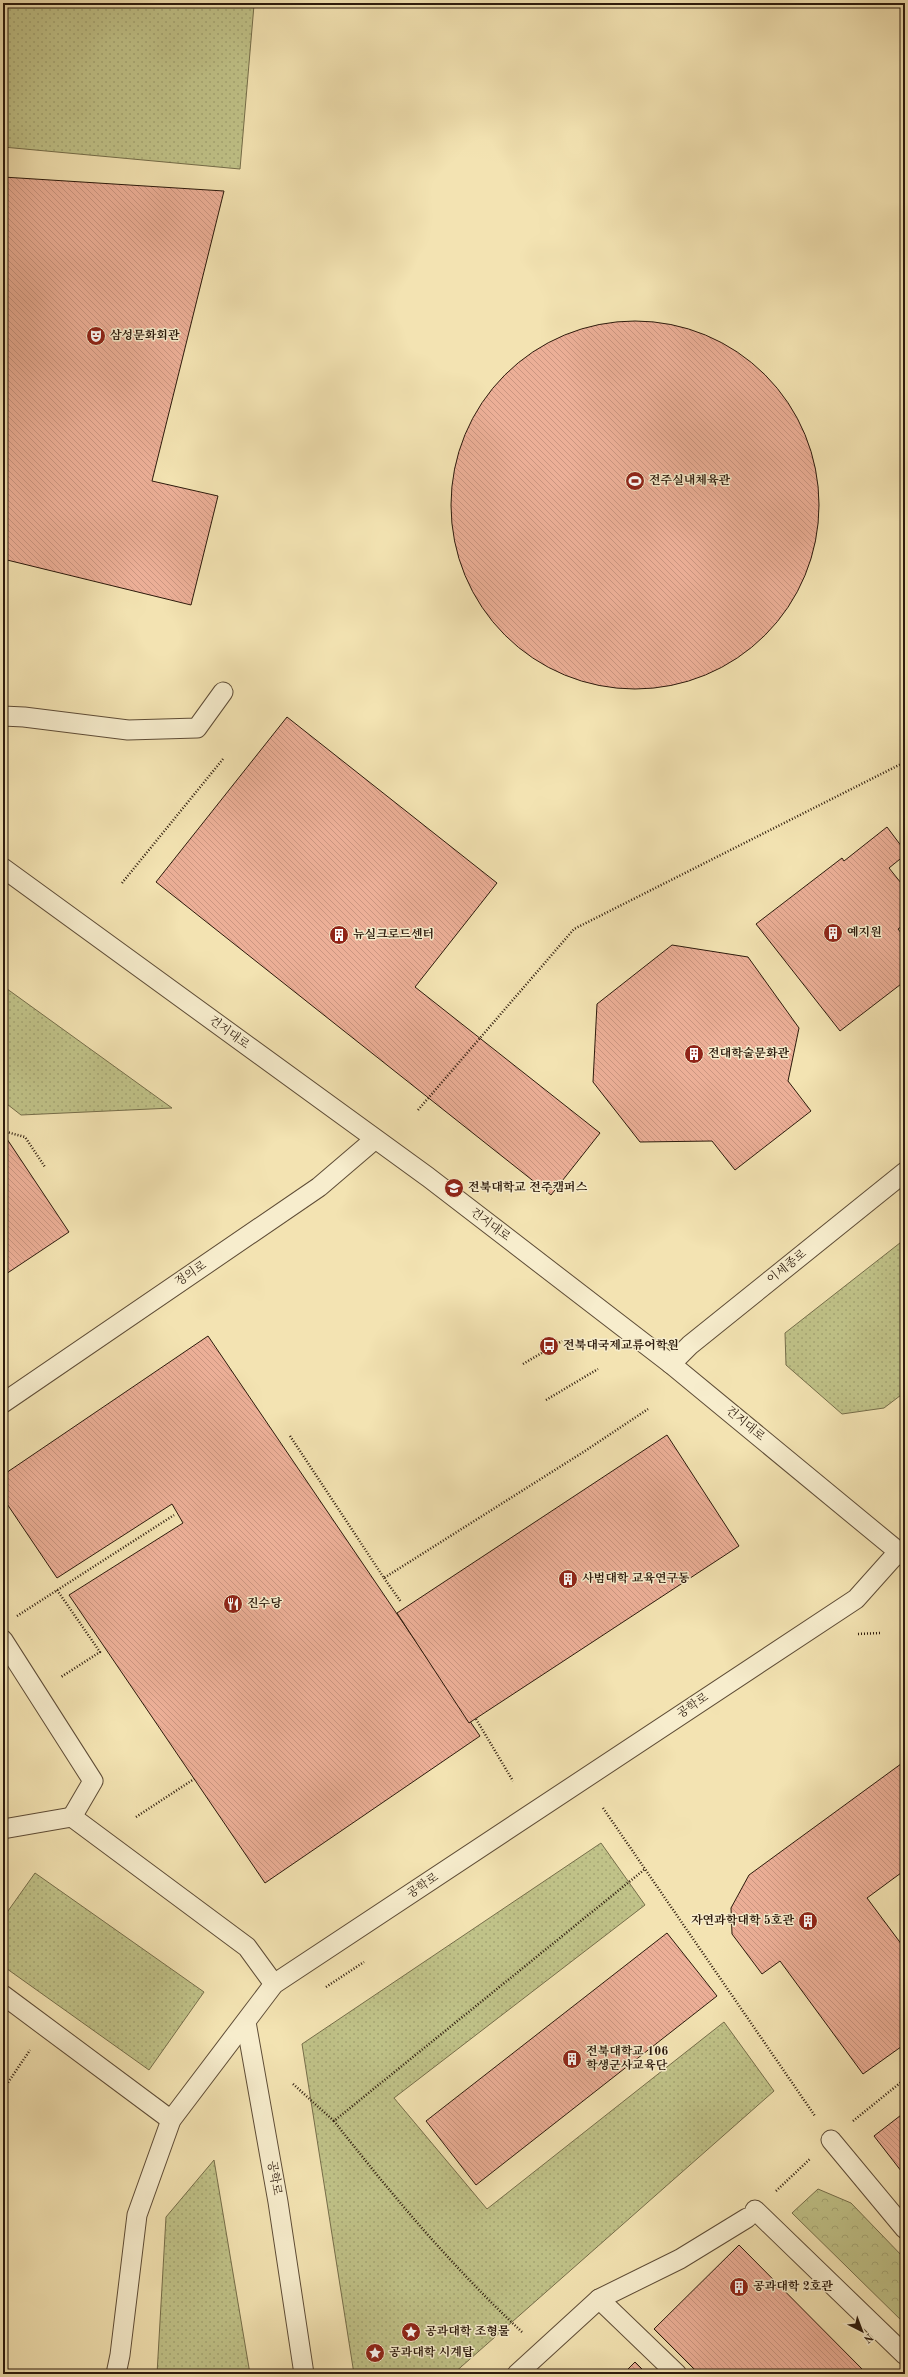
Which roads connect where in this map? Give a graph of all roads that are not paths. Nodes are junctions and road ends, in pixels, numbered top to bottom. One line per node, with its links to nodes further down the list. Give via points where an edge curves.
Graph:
1 (223, 692): 2 (lane, via 197,728 128,730)
2 (3, 716)
3 (3, 868): 4 (lane, 건지대로)
4 (374, 1140): 6 (lane, 건지대로, via 428,1177); 7 (lane, 정의로, via 319,1187)
5 (905, 1172): 6 (lane, 이세종로, via 690,1345)
6 (671, 1364): 8 (lane, 건지대로)
7 (3, 1403)
8 (901, 1554): 12 (lane, 공학로, via 856,1599)
9 (3, 1640): 10 (lane, via 93,1781)
10 (72, 1817): 11 (lane); 12 (lane, via 247,1947)
11 (3, 1829)
12 (274, 1984): 14 (lane, 공학로)
13 (3, 1995): 15 (lane)
14 (246, 2022): 15 (lane); 21 (lane, 공학로, via 278,2202)
15 (170, 2120): 20 (lane, via 137,2215)
16 (831, 2140): 17 (lane)
17 (905, 2228)
18 (599, 2299): 19 (lane, via 680,2259 751,2214); 22 (lane); 23 (lane)
19 (905, 2355)
20 (116, 2374)
21 (304, 2374)
22 (517, 2374)
23 (677, 2374)

